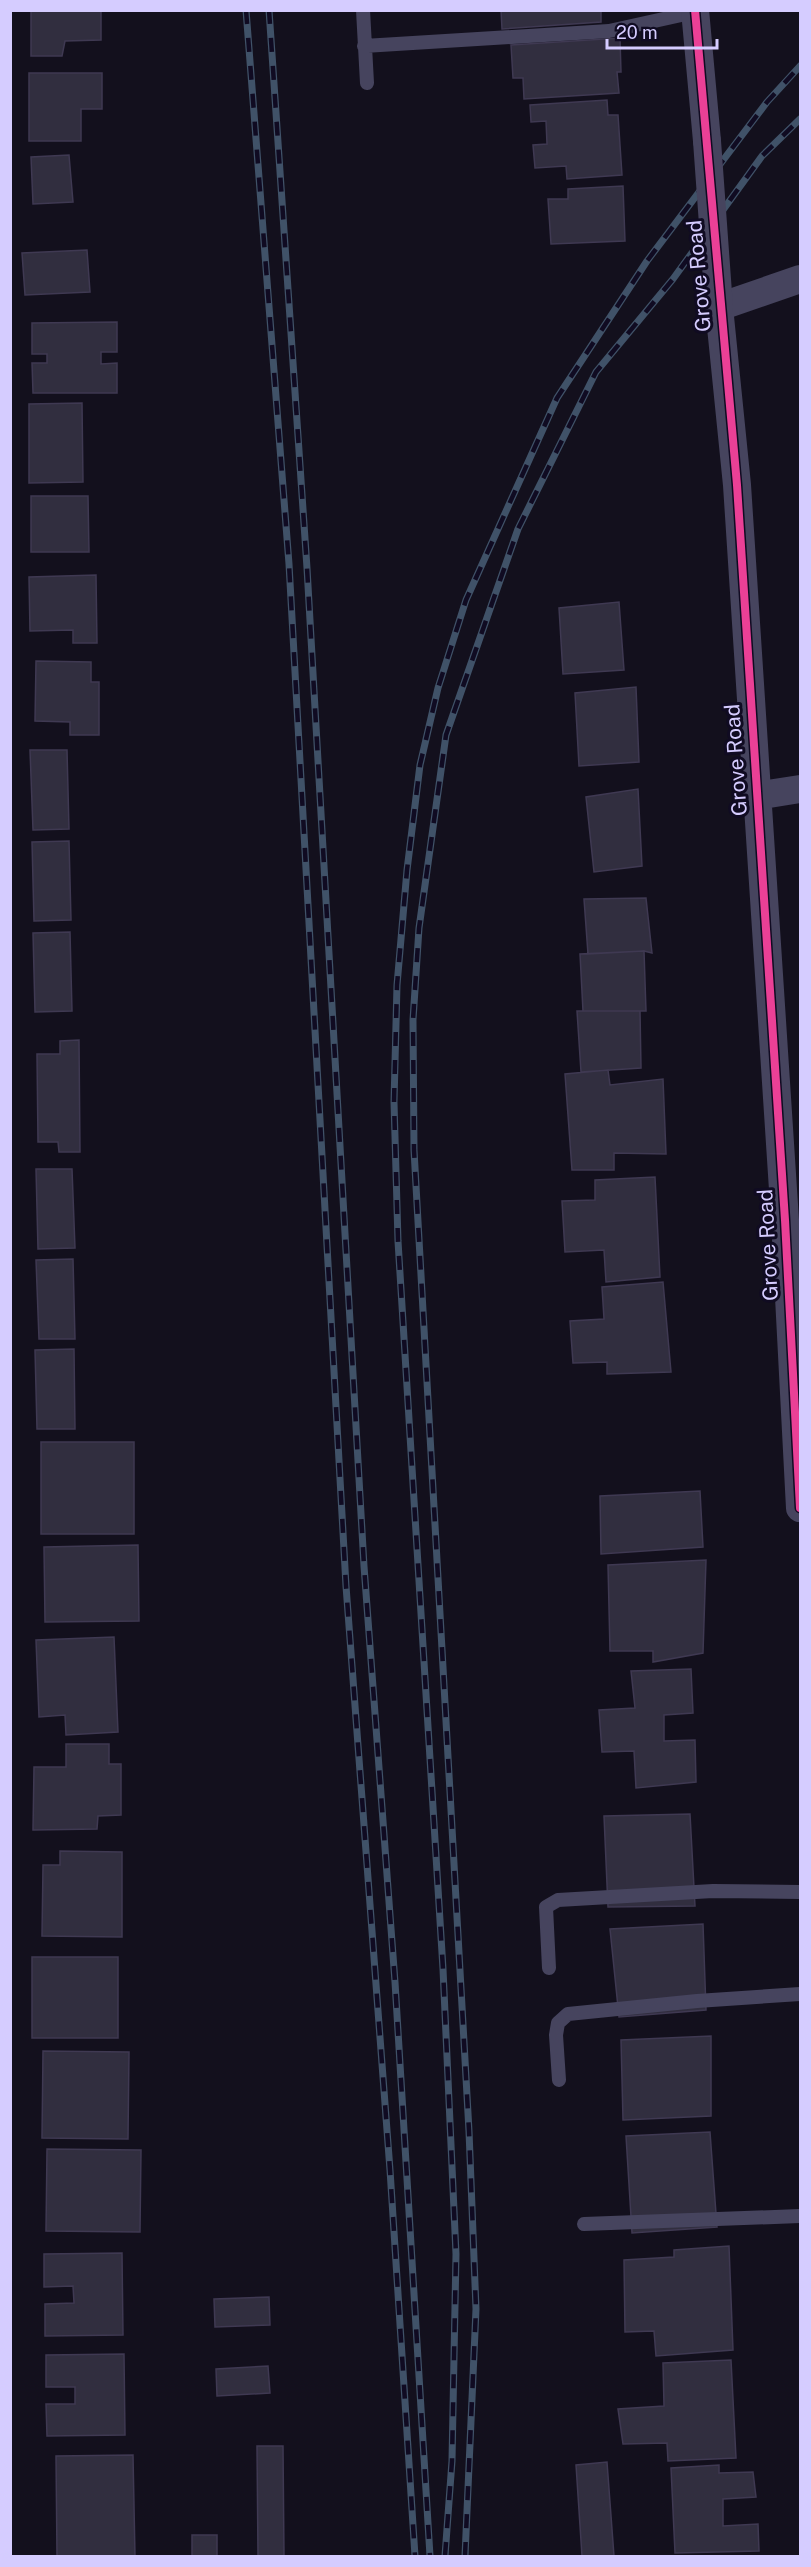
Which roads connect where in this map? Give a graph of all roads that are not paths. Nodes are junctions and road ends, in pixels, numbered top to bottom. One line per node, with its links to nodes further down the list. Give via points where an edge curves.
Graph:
1 (363, 10): 3 (lane)
2 (695, 11): 3 (lane, via 609,31); 6 (street, Grove Road, bridge)
3 (364, 46): 4 (lane)
4 (366, 83)
5 (801, 279): 6 (street)
6 (719, 307): 8 (street, Grove Road, via 737,485)
7 (801, 789): 8 (street)
8 (756, 796): 9 (street, Grove Road)
9 (801, 1508)
10 (801, 1892): 11 (lane, via 713,1891 558,1900 546,1907)
11 (549, 1968)
12 (801, 1994): 13 (lane, via 568,2014 558,2023 556,2035)
13 (559, 2080)
14 (801, 2216): 15 (lane)
15 (584, 2224)

